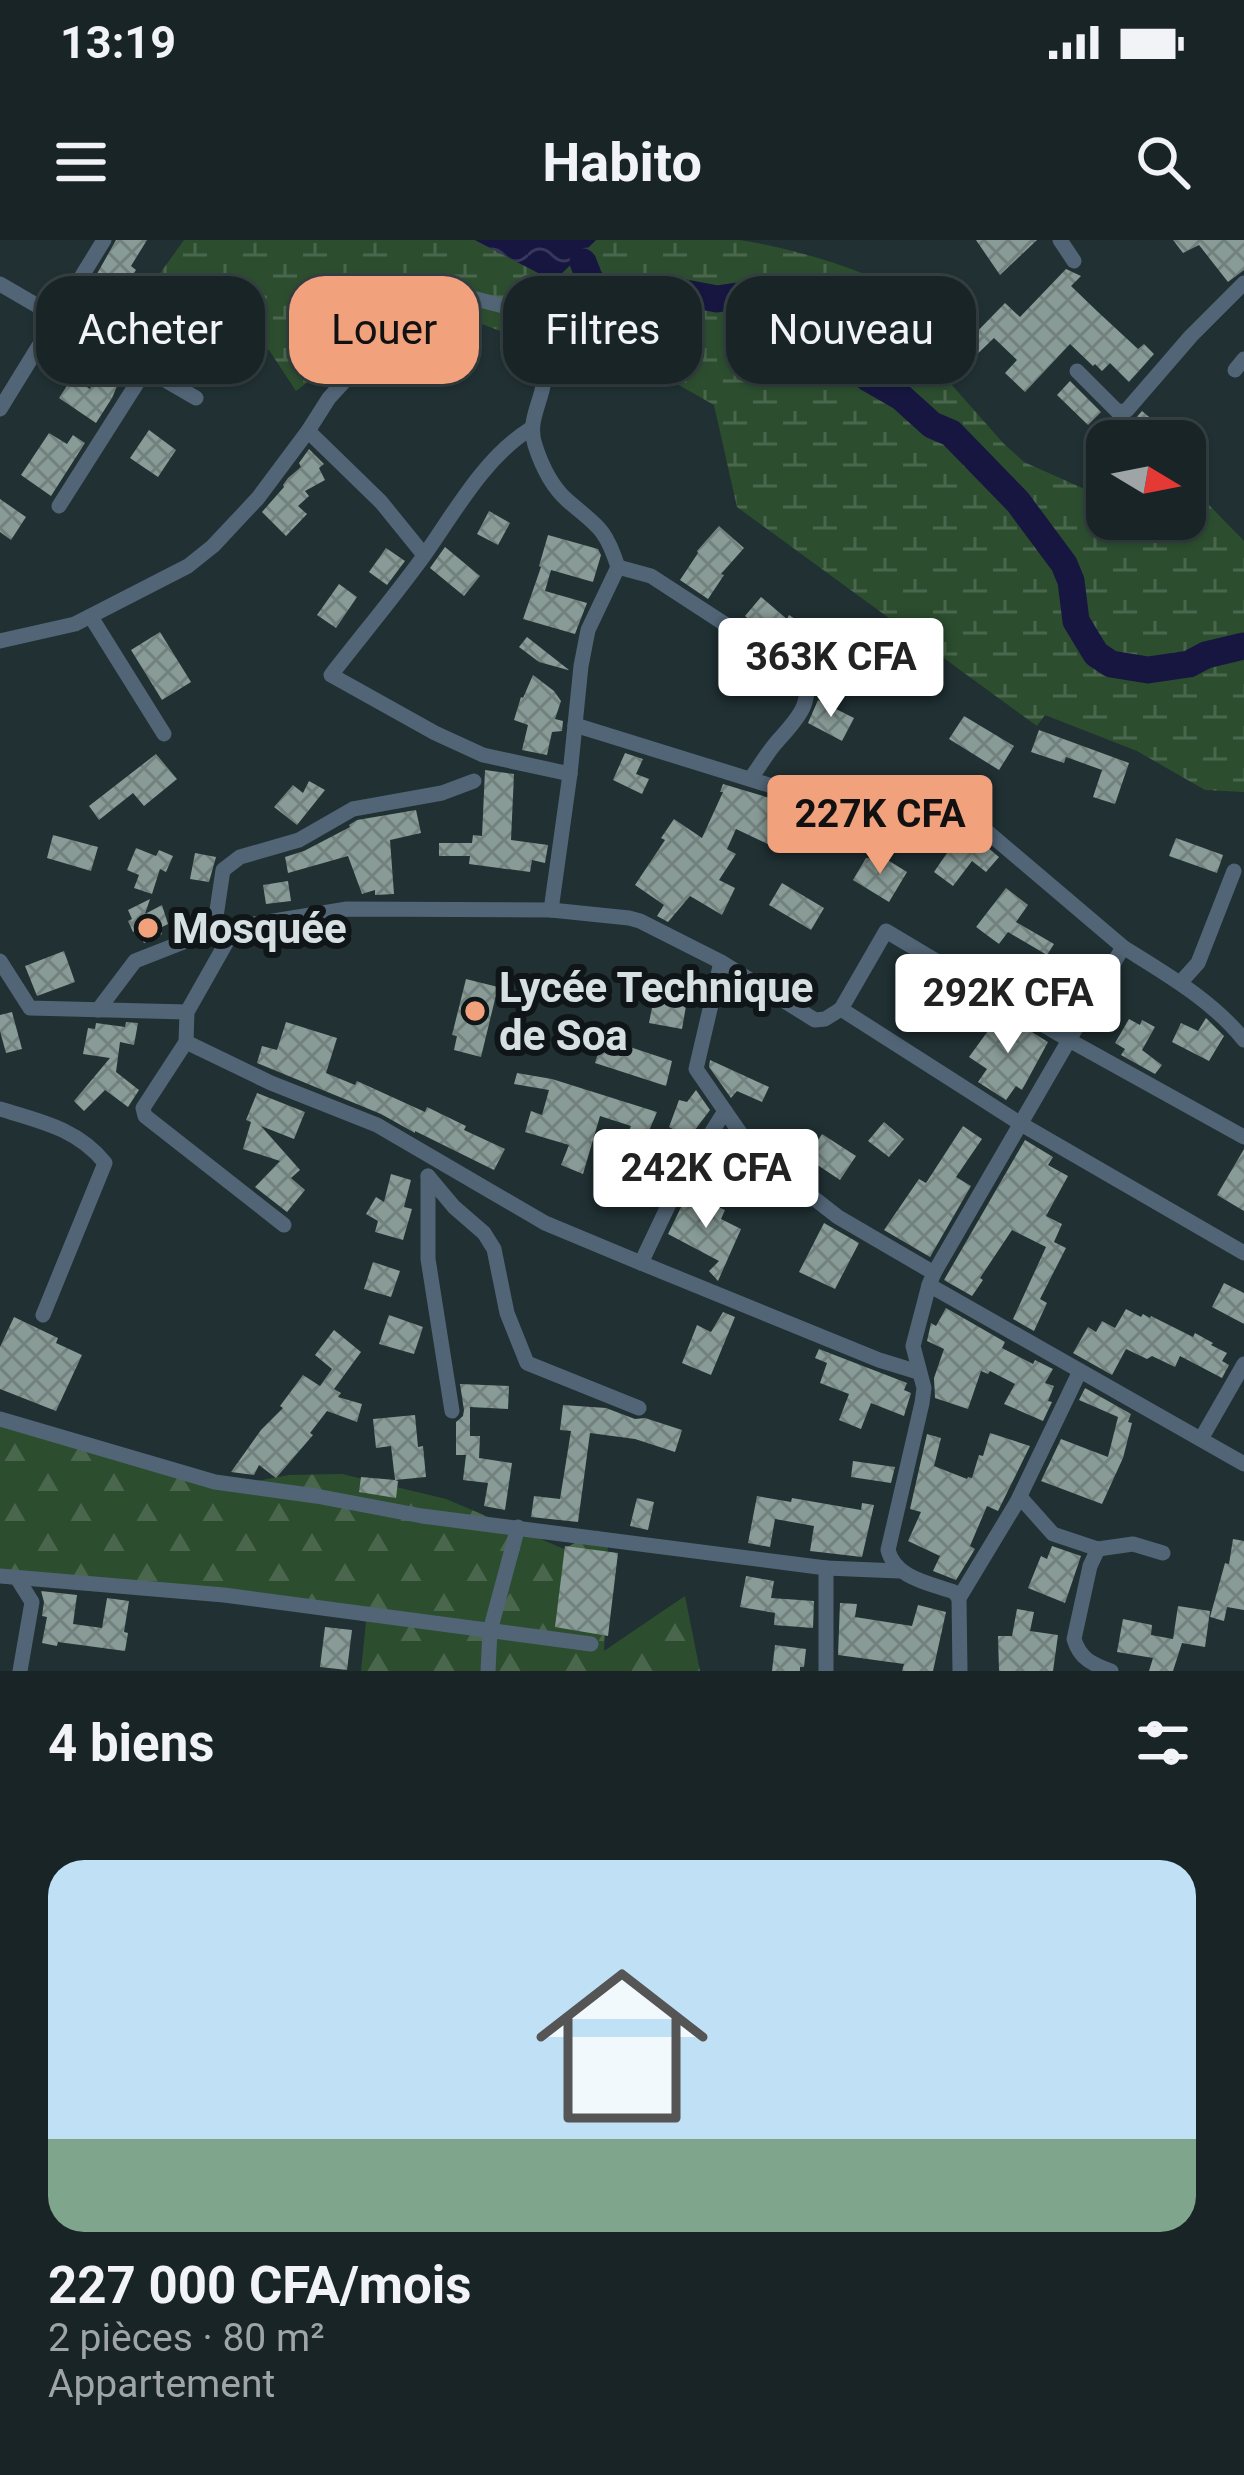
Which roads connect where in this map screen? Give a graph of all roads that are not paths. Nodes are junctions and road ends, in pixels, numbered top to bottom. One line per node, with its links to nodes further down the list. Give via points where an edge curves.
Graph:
1 (104, 240): 4 (street)
2 (1060, 240): 3 (street)
3 (1074, 261)
4 (82, 276)
5 (1244, 283): 9 (street, via 1127,410 1118,412)
6 (0, 284): 7 (street)
7 (36, 304)
8 (36, 352): 13 (street)
9 (1077, 371)
10 (136, 384): 16 (street)
11 (172, 384): 12 (street)
12 (196, 398)
13 (0, 409)
14 (530, 429): 15 (street, via 545,376 535,335 556,295 526,312 454,292 351,374); 17 (street, via 484,469); 18 (street, via 544,469 594,520)
15 (308, 431): 17 (street); 19 (street, via 213,546)
16 (59, 506)
17 (424, 555): 23 (street, via 332,675 483,754)
18 (619, 567): 21 (street, via 588,630); 24 (street, via 651,576 806,682 802,712)
19 (91, 616): 20 (street); 22 (street)
20 (0, 640)
21 (574, 725): 23 (street); 24 (street)
22 (164, 734)
23 (570, 774): 27 (street)
24 (751, 778): 29 (street, via 819,805 863,845 882,848 976,823)
25 (474, 781): 28 (street, via 353,808 299,841 240,857 224,869)
26 (1234, 871): 32 (street, via 1198,963)
27 (551, 910): 28 (street, via 347,909); 31 (street, via 640,921)
28 (222, 933): 34 (street, via 135,962); 35 (street)
29 (1123, 947): 32 (street); 36 (street)
30 (0, 961): 34 (street, via 30,1008)
31 (721, 962): 33 (street, via 814,1020); 40 (street, via 696,1069)
32 (1180, 983): 37 (street)
33 (841, 1009): 36 (street, via 886,931); 41 (street)
34 (98, 1010): 35 (street)
35 (187, 1012): 38 (street)
36 (1069, 1040): 41 (street); 42 (street)
37 (1244, 1040)
38 (186, 1042): 43 (street); 45 (street, via 145,1116)
39 (0, 1109): 49 (street, via 56,1126 90,1144 105,1163)
40 (724, 1111): 47 (street); 48 (street, via 778,1171)
41 (1021, 1124): 46 (street); 48 (street)
42 (1244, 1137)
43 (429, 1155): 44 (street); 47 (street, via 545,1222)
44 (428, 1176): 53 (street, via 494,1249 527,1363); 54 (street, via 428,1258)
45 (284, 1225)
46 (1244, 1253)
47 (640, 1262): 52 (street)
48 (932, 1279): 51 (street); 52 (street, via 914,1346)
49 (44, 1315)
50 (1244, 1364): 56 (street)
51 (1080, 1371): 56 (street); 58 (street)
52 (918, 1372): 63 (street, via 922,1403 888,1550)
53 (639, 1408)
54 (452, 1411)
55 (0, 1419): 59 (street, via 214,1482)
56 (1201, 1439): 57 (street)
57 (1244, 1464)
58 (1020, 1497): 60 (street, via 1053,1534); 65 (street)
59 (518, 1527): 62 (street); 66 (street)
60 (1098, 1549): 61 (street, via 1133,1544); 72 (street, via 1074,1639 1087,1661)
61 (1163, 1553)
62 (826, 1568): 63 (street); 70 (street)
63 (898, 1571): 65 (street)
64 (9, 1577): 66 (street, via 224,1594); 68 (street, via 32,1601)
65 (959, 1598): 71 (street)
66 (490, 1631): 67 (street); 69 (street)
67 (591, 1644)
68 (20, 1671)
69 (488, 1671)
70 (826, 1671)
71 (960, 1671)
72 (1111, 1671)

